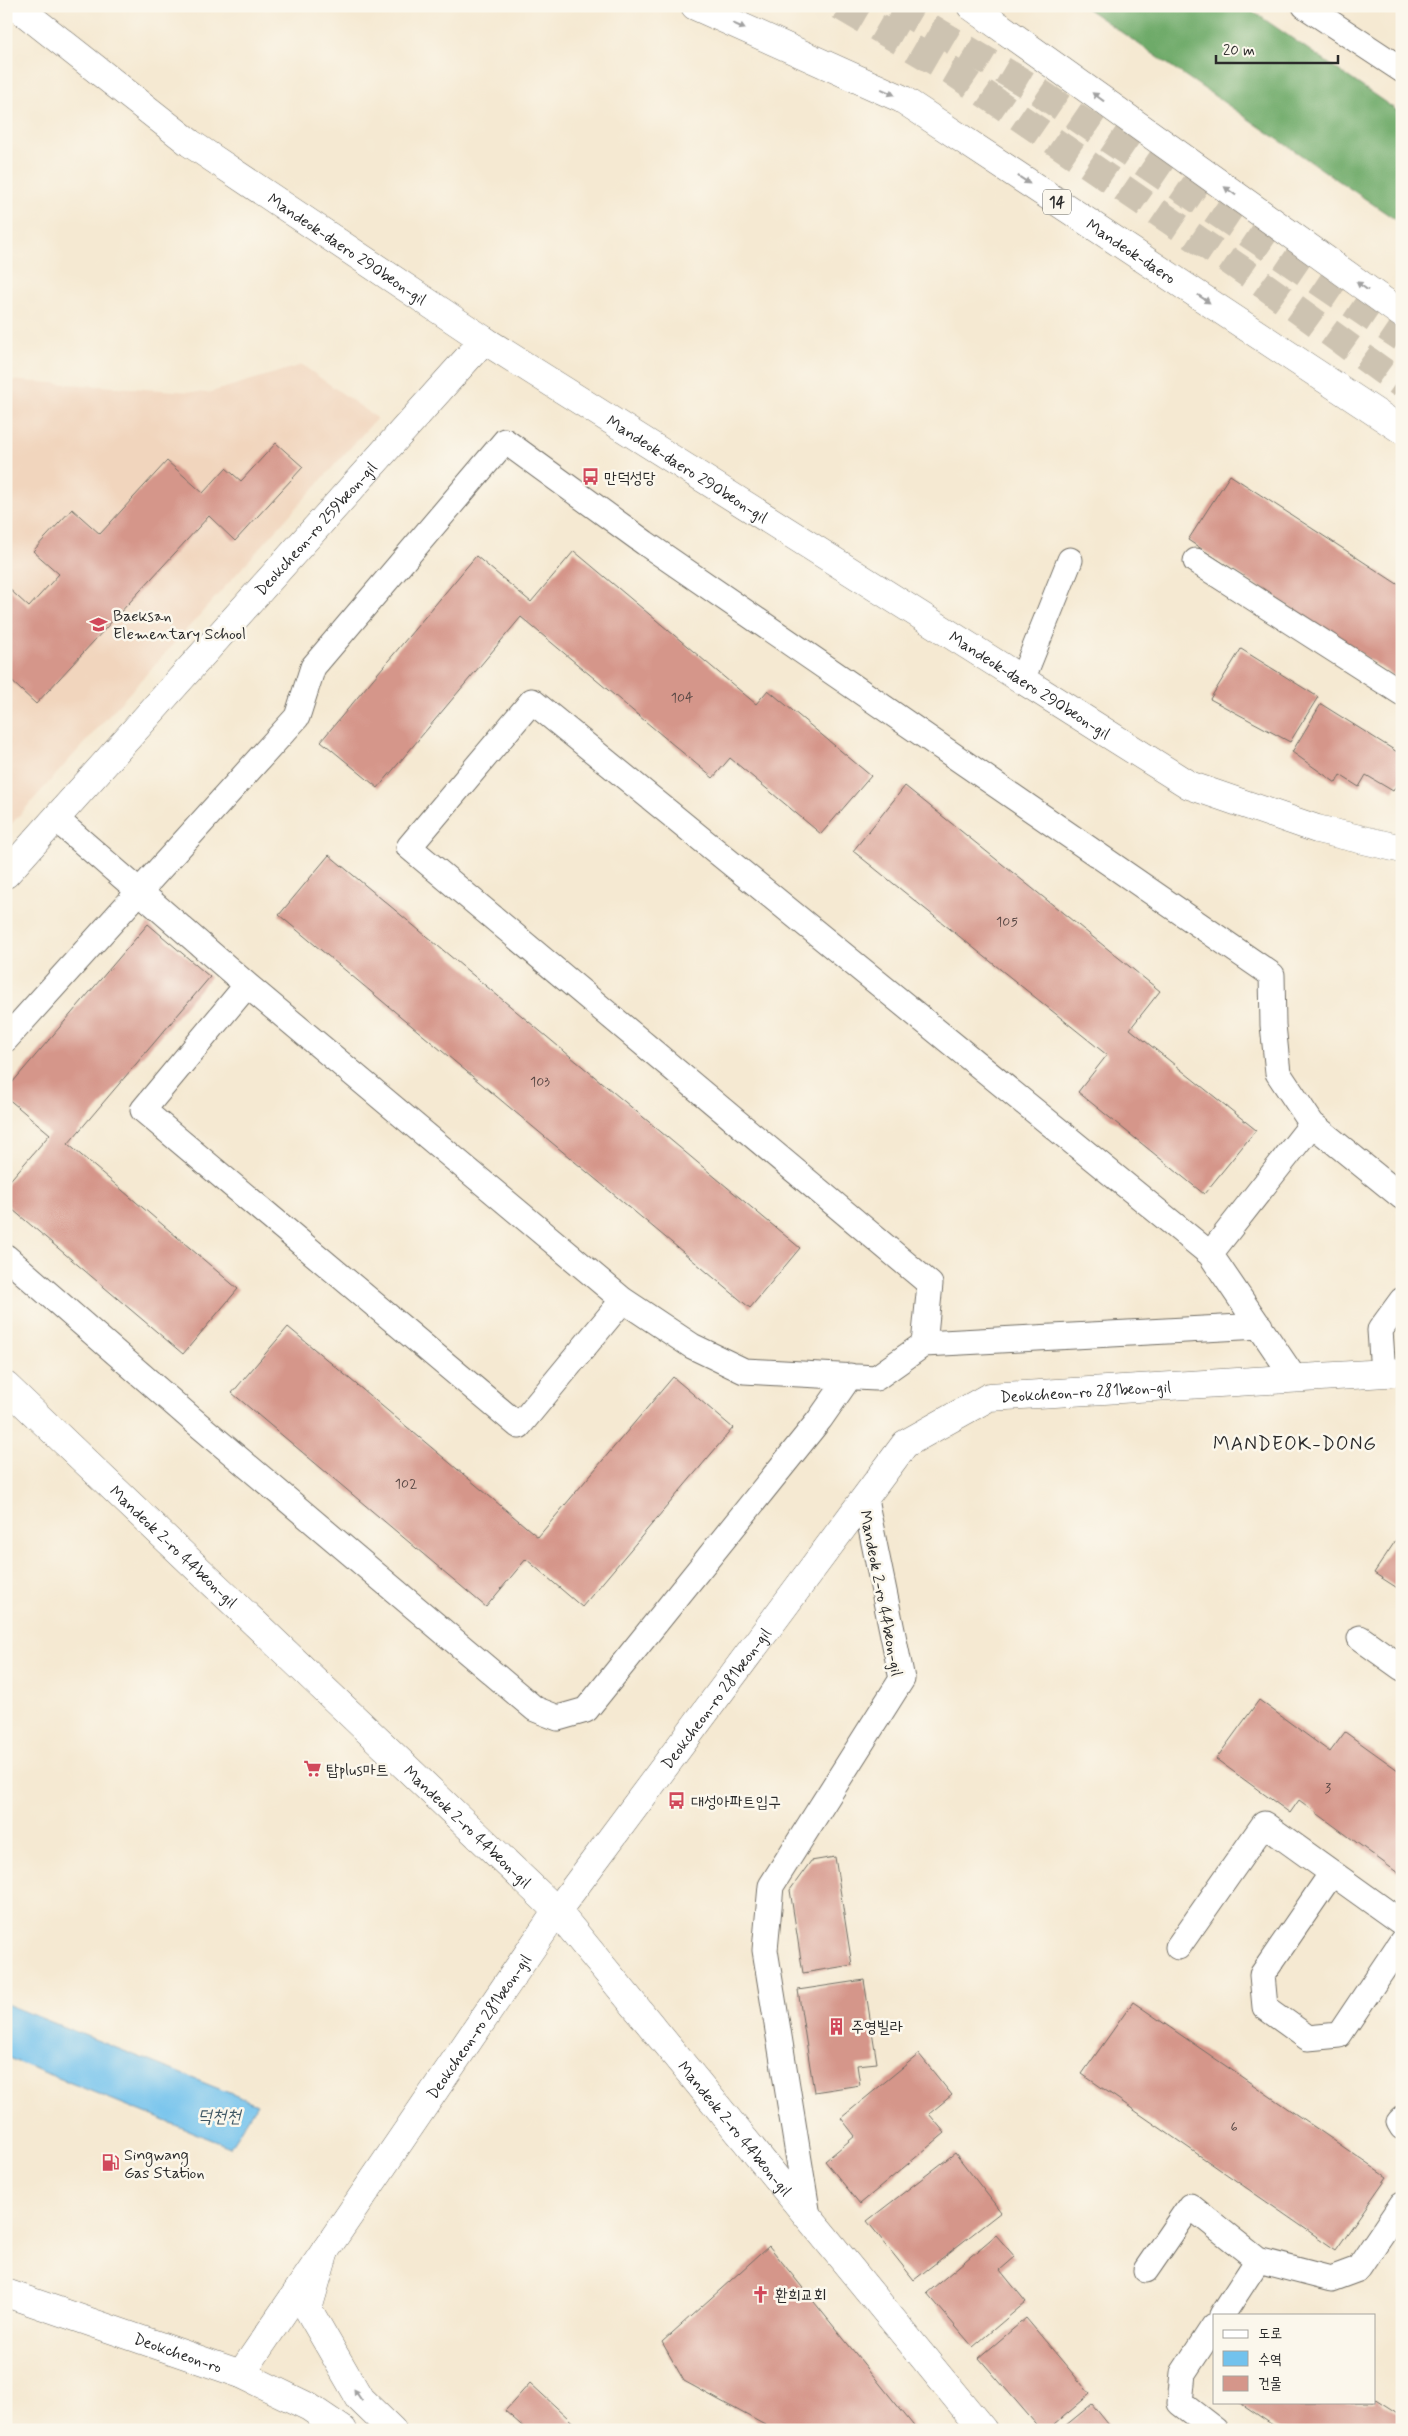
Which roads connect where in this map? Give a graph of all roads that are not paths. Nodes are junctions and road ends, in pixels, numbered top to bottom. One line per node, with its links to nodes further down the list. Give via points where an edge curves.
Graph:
1 (16, 6): 7 (street, Mandeok-daero 290beon-gil, via 190,143)
2 (695, 6): 8 (street, Mandeok-daero / 14, one-way to 8, via 902,99)
3 (971, 6): 6 (street, one-way to 3)
4 (1306, 6): 5 (lane)
5 (1402, 70)
6 (1402, 314)
7 (484, 340): 11 (street, Mandeok-daero 290beon-gil); 13 (street, Deokcheon-ro 259beon-gil)
8 (1402, 430)
9 (1070, 560): 11 (lane)
10 (1196, 561): 12 (lane)
11 (1022, 680): 14 (street, Mandeok-daero 290beon-gil, via 1188,785 1317,829)
12 (1402, 693)
13 (56, 819): 15 (street, Deokcheon-ro 259beon-gil); 16 (lane)
14 (1402, 849)
15 (6, 874)
16 (140, 891): 17 (lane); 18 (lane); 19 (lane, via 298,717 313,667 505,441 645,543 1272,975 1278,1073)
17 (247, 985): 23 (lane); 23 (lane, via 143,1110 519,1426)
18 (6, 1039)
19 (1312, 1124): 20 (lane); 21 (lane)
20 (1402, 1197)
21 (1210, 1254): 25 (lane); 26 (lane, via 532,701 408,846 930,1284)
22 (6, 1257): 28 (lane, via 535,1709 558,1718 586,1710 814,1427)
23 (623, 1300): 28 (lane, via 692,1346 744,1371)
24 (1402, 1300): 27 (lane, via 1380,1330)
25 (1260, 1326): 26 (lane); 29 (lane)
26 (924, 1344): 28 (lane, via 876,1378)
27 (1393, 1373): 29 (street, Deokcheon-ro 281beon-gil)
28 (850, 1376)
29 (1295, 1379): 31 (street, Deokcheon-ro 281beon-gil, via 989,1397 905,1444)
30 (6, 1386): 35 (street, Mandeok 2-ro 44beon-gil)
31 (865, 1499): 35 (street, Deokcheon-ro 281beon-gil); 42 (lane, Mandeok 2-ro 44beon-gil, via 902,1679 771,1886 765,1950)
32 (1360, 1638): 33 (lane)
33 (1402, 1668)
34 (1332, 1873): 36 (lane); 37 (lane, via 1262,1975 1264,2006 1308,2038 1339,2035); 38 (lane, via 1264,1824)
35 (557, 1911): 42 (street, Mandeok 2-ro 44beon-gil); 43 (street, Deokcheon-ro 281beon-gil)
36 (1402, 1923)
37 (1402, 1940)
38 (1178, 1947)
39 (1402, 2119): 40 (lane, via 1399,2122)
40 (1402, 2127)
41 (1402, 2204): 44 (lane, via 1358,2269 1331,2279)
42 (808, 2216): 52 (street, Mandeok 2-ro 44beon-gil)
43 (325, 2251): 49 (street, Deokcheon-ro 281beon-gil); 51 (street, one-way to 43, via 360,2399 308,2309)
44 (1258, 2260): 45 (lane, via 1190,2206); 47 (lane)
45 (1146, 2270)
46 (6, 2293): 49 (street, Deokcheon-ro)
47 (1223, 2314)
48 (1213, 2328): 53 (lane, via 1183,2373 1180,2403)
49 (241, 2374): 50 (street, Deokcheon-ro, via 309,2406)
50 (343, 2430)
51 (392, 2430)
52 (984, 2430)
53 (1214, 2430)

